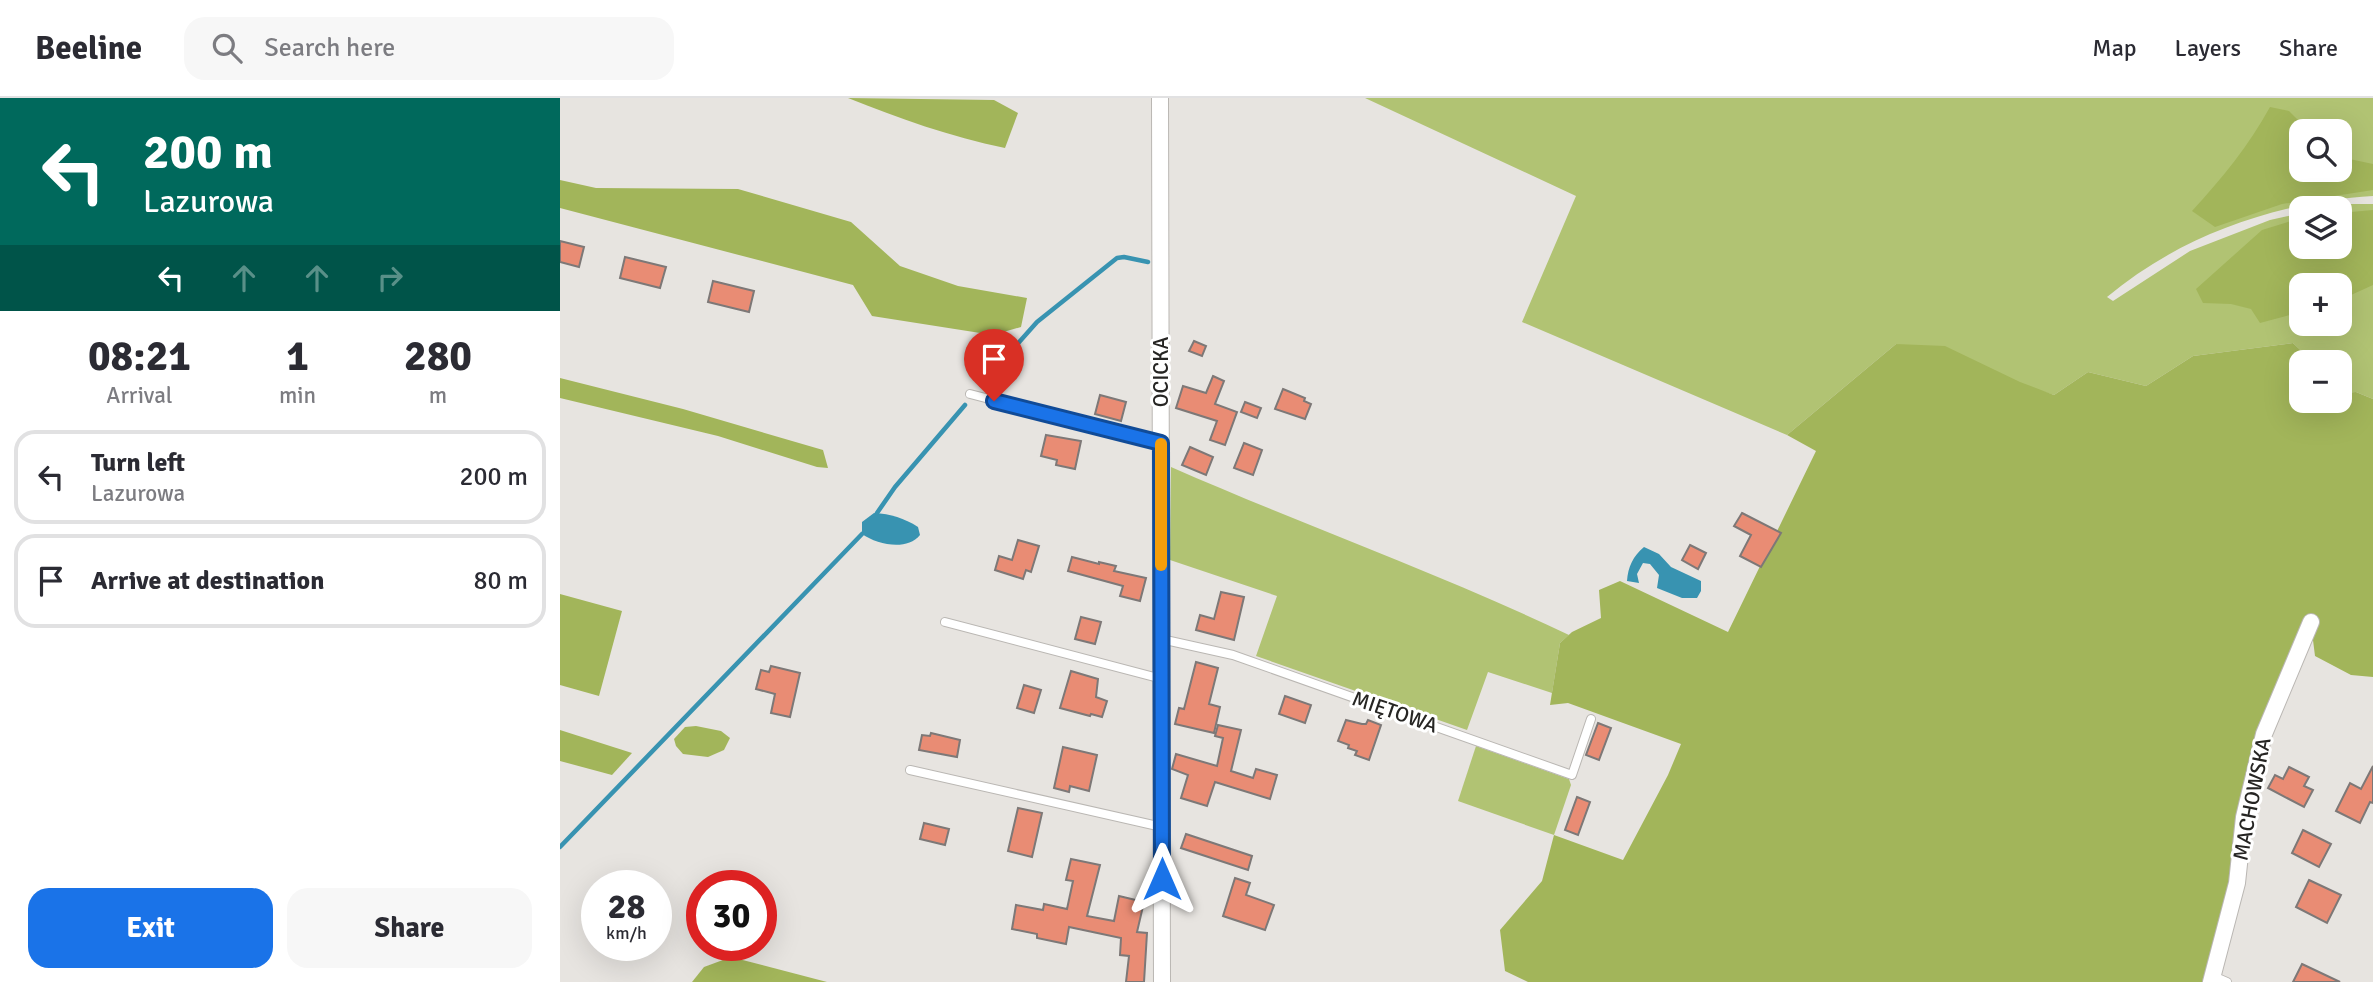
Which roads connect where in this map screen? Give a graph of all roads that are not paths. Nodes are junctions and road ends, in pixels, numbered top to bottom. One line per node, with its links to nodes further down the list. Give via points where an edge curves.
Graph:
1 (1160, 98): 3 (street, OCICKA)
2 (970, 394): 3 (lane)
3 (1161, 443): 6 (street, OCICKA)
4 (945, 622): 7 (lane)
5 (2311, 622): 11 (street, MACHOWSKA, via 2264,734 2244,817)
6 (1161, 639): 7 (street, OCICKA); 8 (lane, MIĘTOWA, via 1233,655 1572,775)
7 (1162, 679): 10 (street, OCICKA)
8 (1591, 719)
9 (910, 770): 10 (lane)
10 (1162, 827): 12 (street, OCICKA)
11 (2217, 980)
12 (1162, 982)

